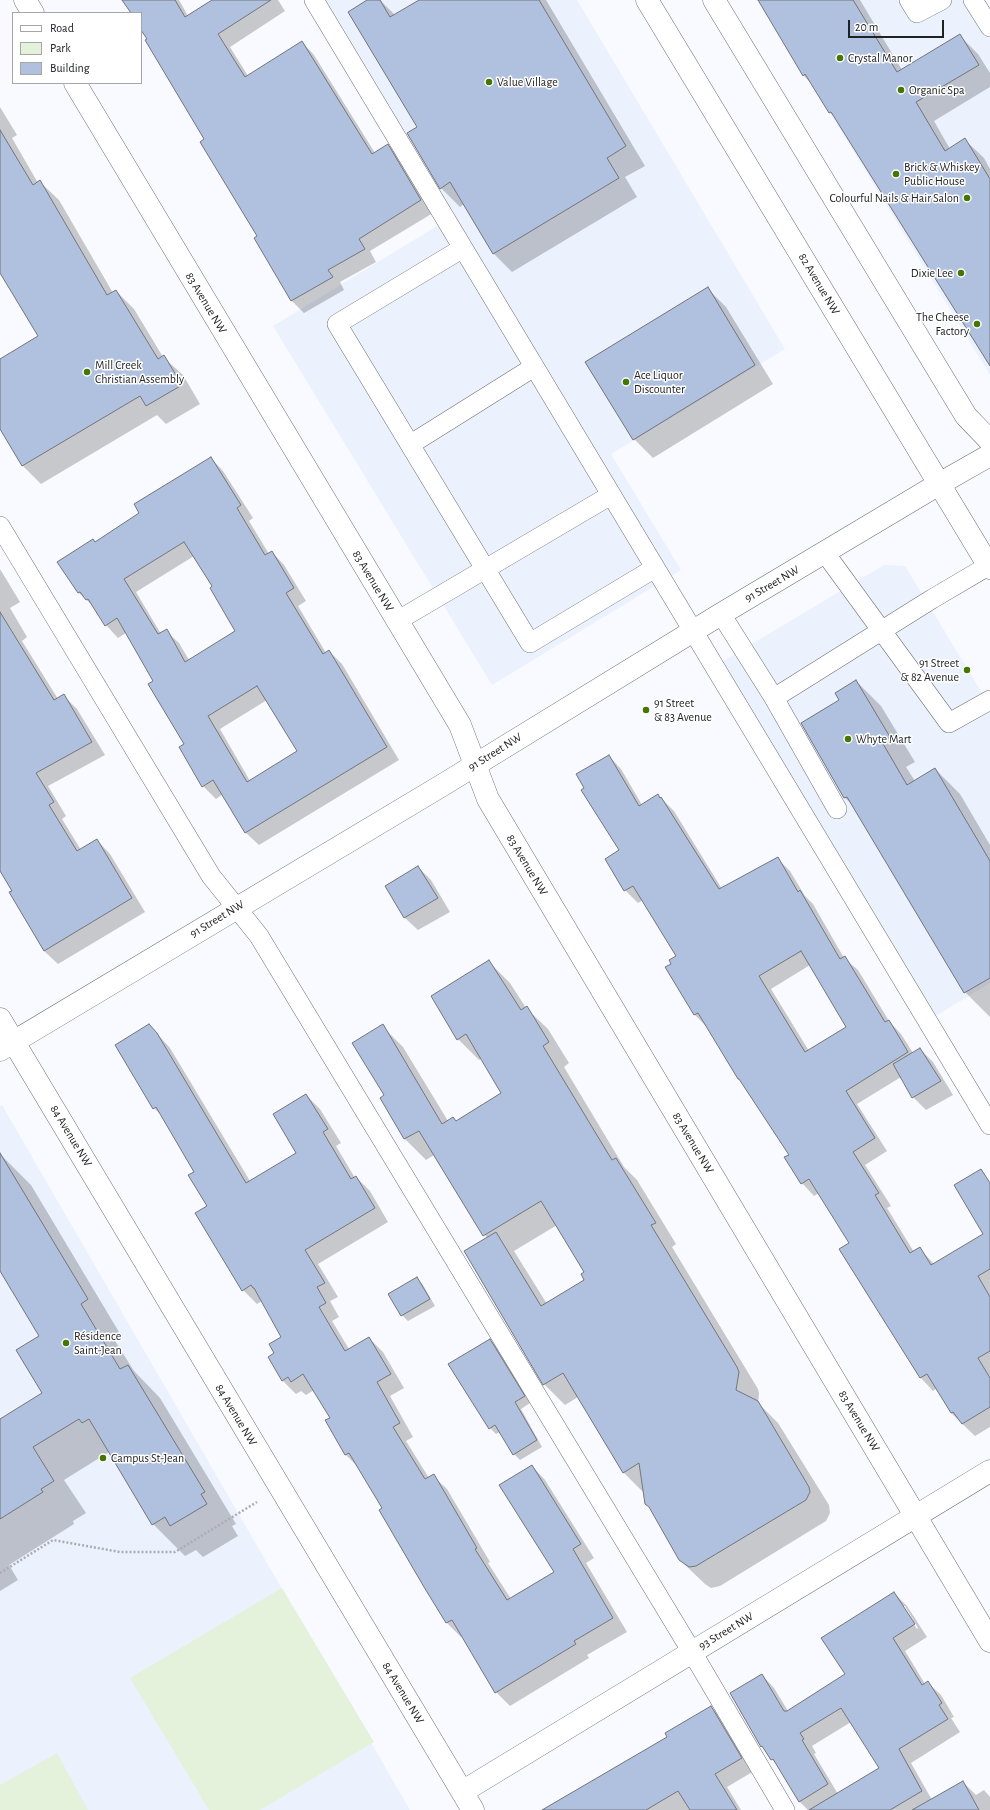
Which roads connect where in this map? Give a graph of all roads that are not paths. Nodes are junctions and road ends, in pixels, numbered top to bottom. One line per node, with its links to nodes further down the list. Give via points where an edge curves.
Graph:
1 (25, 0): 8 (street)
2 (314, 0): 11 (lane)
3 (647, 0): 16 (street, 82 Avenue NW)
4 (714, 0): 13 (street, via 966,416)
5 (909, 0): 6 (lane, via 917,13)
6 (942, 0)
7 (974, 0): 9 (lane)
8 (32, 12)
9 (990, 27)
10 (76, 84): 24 (street, 83 Avenue NW)
11 (463, 248): 12 (lane); 14 (lane, via 337,324)
12 (534, 367): 14 (lane); 17 (lane)
13 (990, 441)
14 (411, 444): 21 (lane)
15 (990, 455): 16 (street, 91 Street NW)
16 (939, 484): 19 (street, 91 Street NW); 20 (street, 82 Avenue NW)
17 (612, 495): 21 (lane); 22 (lane)
18 (0, 526): 31 (lane, via 211,876)
19 (826, 553): 23 (street, 91 Street NW); 25 (lane)
20 (989, 567): 25 (lane)
21 (485, 568): 22 (lane, via 530,643); 24 (lane)
22 (655, 568): 26 (lane)
23 (721, 614): 26 (street, 91 Street NW); 27 (lane)
24 (397, 621): 29 (street, 83 Avenue NW, via 460,725)
25 (882, 630): 27 (lane); 28 (lane, via 949,723)
26 (694, 632): 29 (street, 91 Street NW); 34 (lane)
27 (774, 698): 30 (lane)
28 (990, 700)
29 (474, 765): 31 (street, 91 Street NW); 36 (street, 83 Avenue NW, via 488,799)
30 (837, 808)
31 (237, 908): 33 (street, 91 Street NW); 38 (lane, via 260,936)
32 (0, 1019): 33 (street, 84 Avenue NW)
33 (7, 1045): 39 (street, 84 Avenue NW)
34 (990, 1125)
35 (990, 1471): 36 (street, 93 Street NW)
36 (916, 1516): 37 (street, 83 Avenue NW); 38 (street, 93 Street NW)
37 (990, 1641)
38 (692, 1652): 39 (street, 93 Street NW); 41 (lane)
39 (462, 1792): 40 (street, 84 Avenue NW)
40 (473, 1810)
41 (785, 1810)

